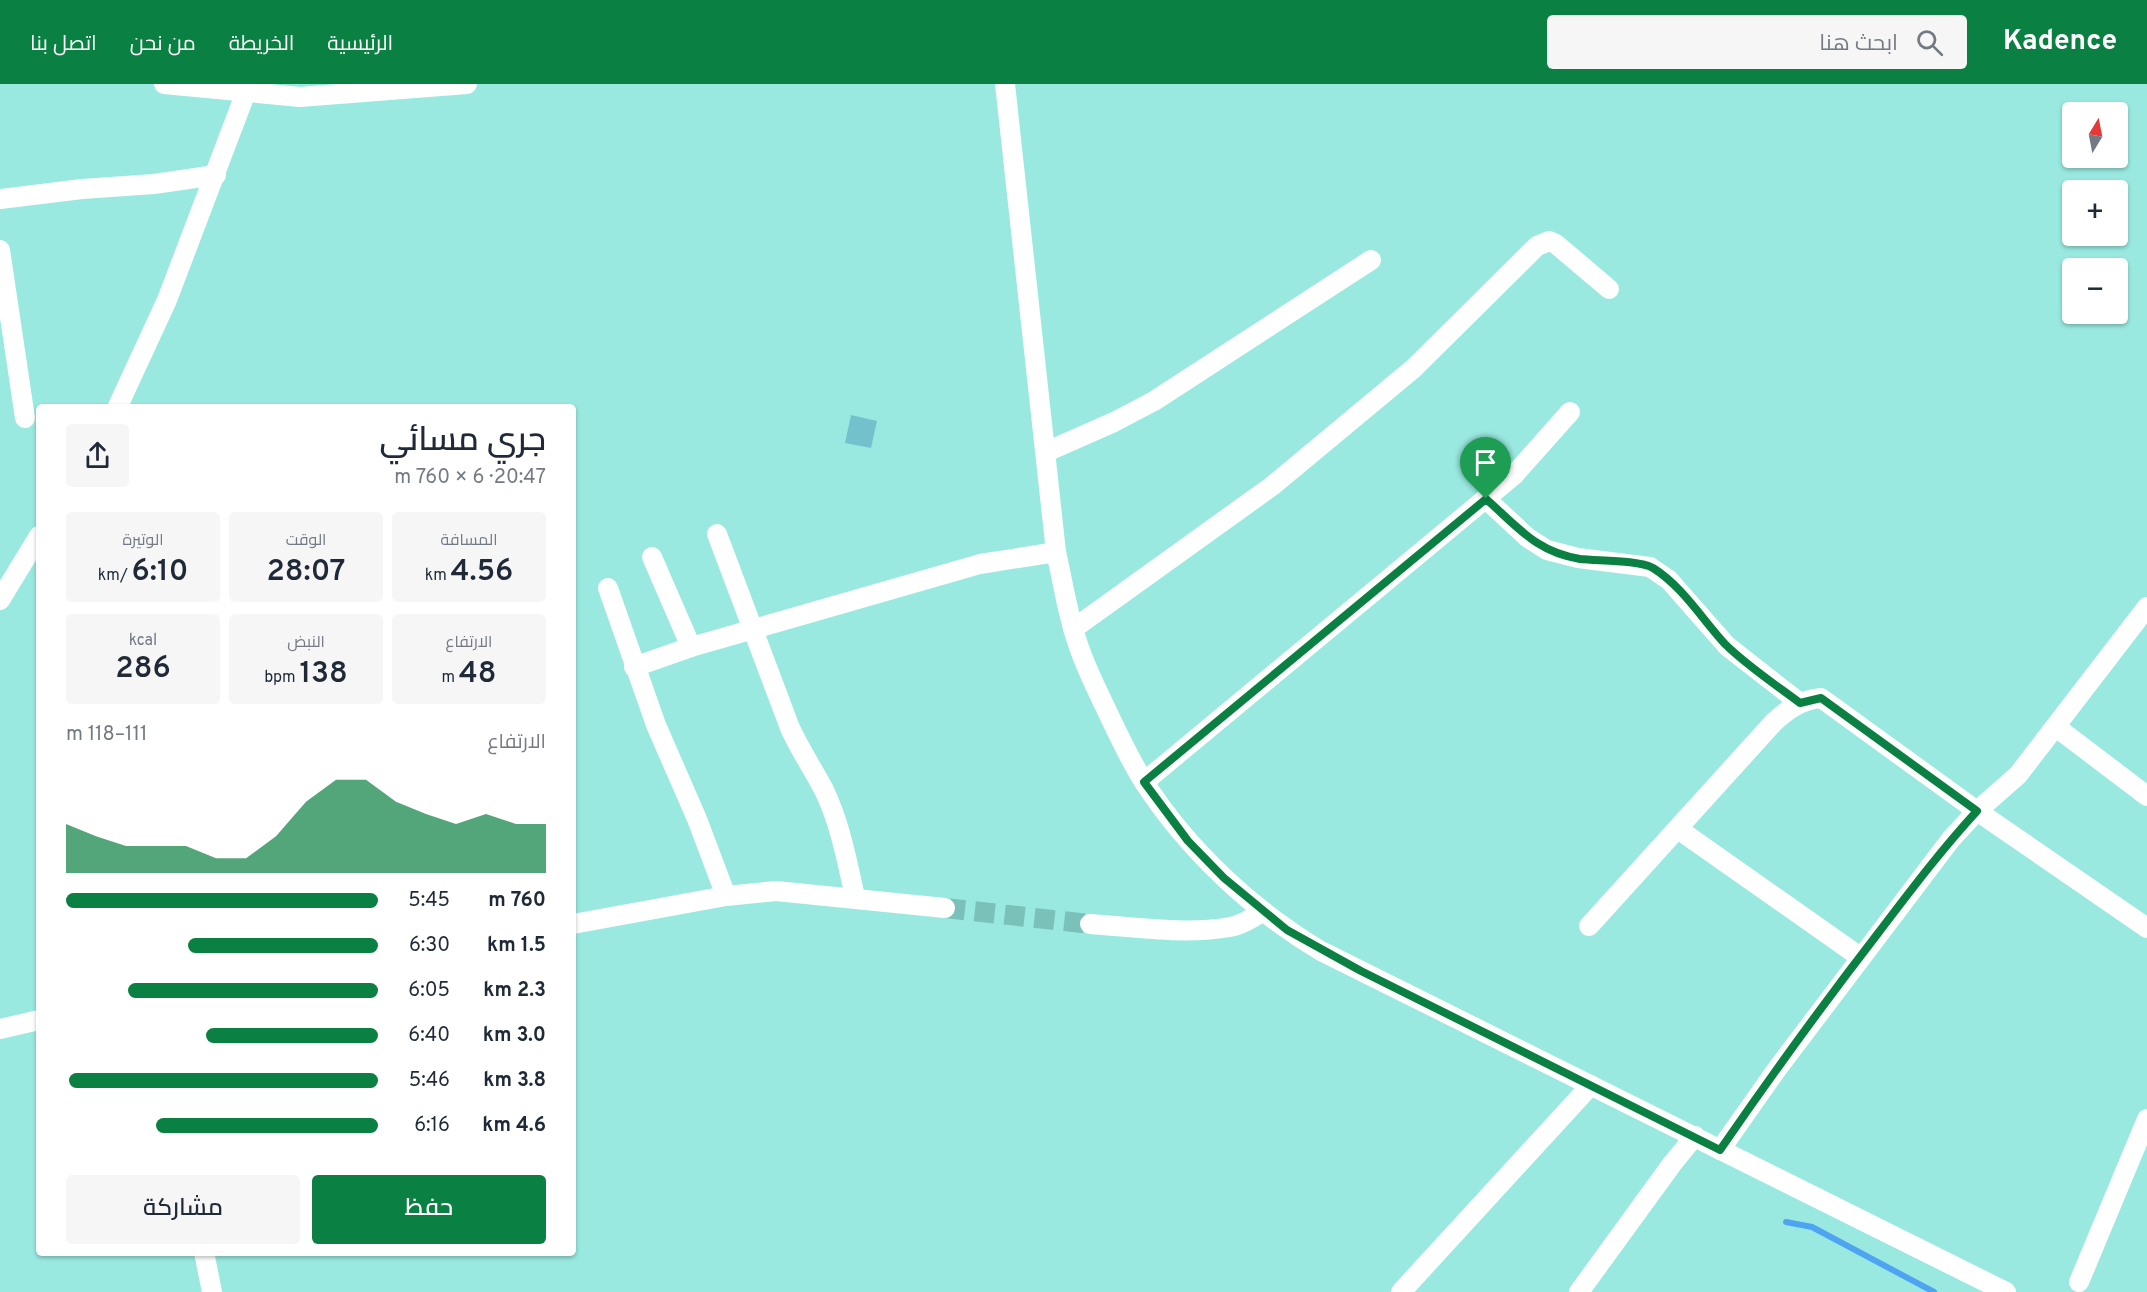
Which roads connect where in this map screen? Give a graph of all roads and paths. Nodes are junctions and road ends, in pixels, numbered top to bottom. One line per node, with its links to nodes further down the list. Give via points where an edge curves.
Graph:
1 (164, 84): 4 (street)
2 (467, 84): 4 (street, via 300,98)
3 (1009, 86): 13 (street)
4 (247, 88): 5 (street)
5 (216, 175): 6 (street); 10 (street)
6 (0, 199)
7 (0, 250): 12 (street)
8 (1371, 260): 13 (street, via 1155,401)
9 (1609, 289): 23 (street, via 1556,244 1549,241 1537,246 1414,368 1272,486)
10 (119, 404)
11 (1570, 412): 14 (street, via 1514,475)
12 (25, 418)
13 (1046, 452): 17 (street)
14 (1486, 499): 26 (street, via 1547,550 1650,567 1669,580 1727,646); 28 (street)
15 (717, 534): 22 (street)
16 (36, 541): 20 (street)
17 (1056, 552): 22 (street, via 980,564); 23 (street)
18 (652, 557): 24 (street)
19 (608, 588): 25 (street)
20 (0, 600)
21 (2147, 607): 27 (street)
22 (753, 629): 24 (street); 33 (street, via 800,750 834,815)
23 (1073, 629): 28 (street, via 1091,676)
24 (691, 647): 25 (street)
25 (634, 667): 32 (street)
26 (1800, 703): 30 (street, via 1821,698); 31 (street, via 1774,722)
27 (2056, 728): 29 (street); 30 (street, via 2018,775)
28 (1144, 782): 35 (street, via 1188,841)
29 (2147, 796)
30 (1977, 811): 39 (street); 40 (street)
31 (1678, 829): 38 (street); 40 (street)
32 (726, 896): 33 (street, via 776,891); 36 (street)
33 (855, 897): 34 (street)
34 (945, 908)
35 (1263, 911): 37 (street, via 1245,923 1200,930); 43 (street, via 1321,951)
36 (576, 923)
37 (1090, 924)
38 (1588, 926)
39 (2147, 928)
40 (1860, 957): 46 (street)
41 (36, 1021): 42 (street)
42 (0, 1029)
43 (1591, 1085): 45 (street); 52 (street)
44 (2147, 1119): 47 (street)
45 (1695, 1136): 46 (street); 53 (street)
46 (1720, 1150): 50 (street)
47 (2140, 1151): 49 (street)
48 (205, 1256): 51 (street)
49 (2079, 1282)
50 (1997, 1290)
51 (212, 1292)
52 (1401, 1292)
53 (1579, 1292)

